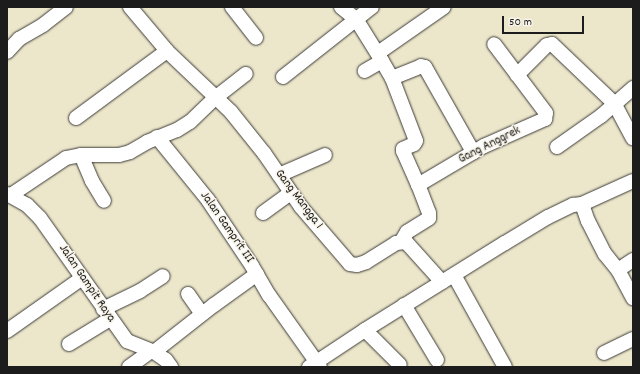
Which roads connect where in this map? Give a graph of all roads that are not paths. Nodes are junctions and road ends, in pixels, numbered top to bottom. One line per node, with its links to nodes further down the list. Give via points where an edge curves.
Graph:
1 (66, 7): 10 (street)
2 (130, 7): 11 (street, Gang Mangga 1)
3 (232, 7): 8 (street)
4 (341, 7): 7 (street)
5 (372, 7): 7 (street)
6 (444, 7): 12 (street)
7 (356, 19): 12 (street); 16 (street)
8 (256, 38)
9 (494, 44): 15 (street, Gang Anggrek)
10 (9, 46)
11 (167, 51): 19 (street, Gang Mangga 1); 21 (street)
12 (380, 57): 13 (street); 17 (street)
13 (365, 71)
14 (246, 74): 19 (street)
15 (517, 75): 20 (street, via 552,44); 25 (street, Gang Anggrek, via 546,113 545,119)
16 (283, 77)
17 (392, 78): 25 (street, via 421,66 425,67); 30 (street, via 416,140 403,151)
18 (633, 88): 20 (street)
19 (215, 98): 22 (street, via 190,122); 28 (street, Gang Mangga 1, via 231,112)
20 (614, 103): 23 (street); 24 (street, via 601,116)
21 (76, 118)
22 (158, 137): 26 (street, via 119,155); 39 (street, Jalan Gamprit III, via 208,200)
23 (633, 138)
24 (557, 147)
25 (473, 152): 30 (street, Gang Anggrek)
26 (81, 155): 32 (street, via 62,160); 33 (street)
27 (325, 155): 28 (street)
28 (279, 175): 31 (street, Gang Mangga 1)
29 (633, 181): 34 (street)
30 (418, 186): 36 (street, via 429,218 407,232)
31 (292, 193): 35 (street); 36 (street, Gang Mangga 1, via 350,264 366,262 396,243)
32 (9, 195): 42 (street, Jalan Gampit Raya, via 27,205 40,218)
33 (104, 201)
34 (582, 204): 38 (street, via 605,254); 40 (street, via 573,205 548,217)
35 (263, 213)
36 (402, 242): 43 (street, via 409,244)
37 (633, 260): 38 (street)
38 (618, 270): 45 (street)
39 (257, 274): 48 (street, Jalan Gamprit III); 56 (street)
40 (454, 275): 43 (street); 60 (street)
41 (163, 276): 47 (street)
42 (82, 278): 47 (street, Jalan Gampit Raya); 50 (street)
43 (442, 282): 46 (street)
44 (188, 294): 48 (street)
45 (633, 298)
46 (404, 305): 49 (street); 55 (street)
47 (106, 314): 52 (street); 53 (street, Jalan Gampit Raya, via 126,341)
48 (202, 314): 53 (street, Jalan Gamprit III)
49 (365, 330): 56 (street); 57 (street)
50 (7, 331)
51 (633, 339): 54 (street)
52 (69, 344)
53 (152, 352): 58 (street, Jalan Gamprit III); 59 (street, Jalan Gampit Raya, via 166,360)
54 (604, 353)
55 (437, 360)
56 (315, 365)
57 (400, 365)
58 (129, 367)
59 (171, 367)
60 (505, 367)

